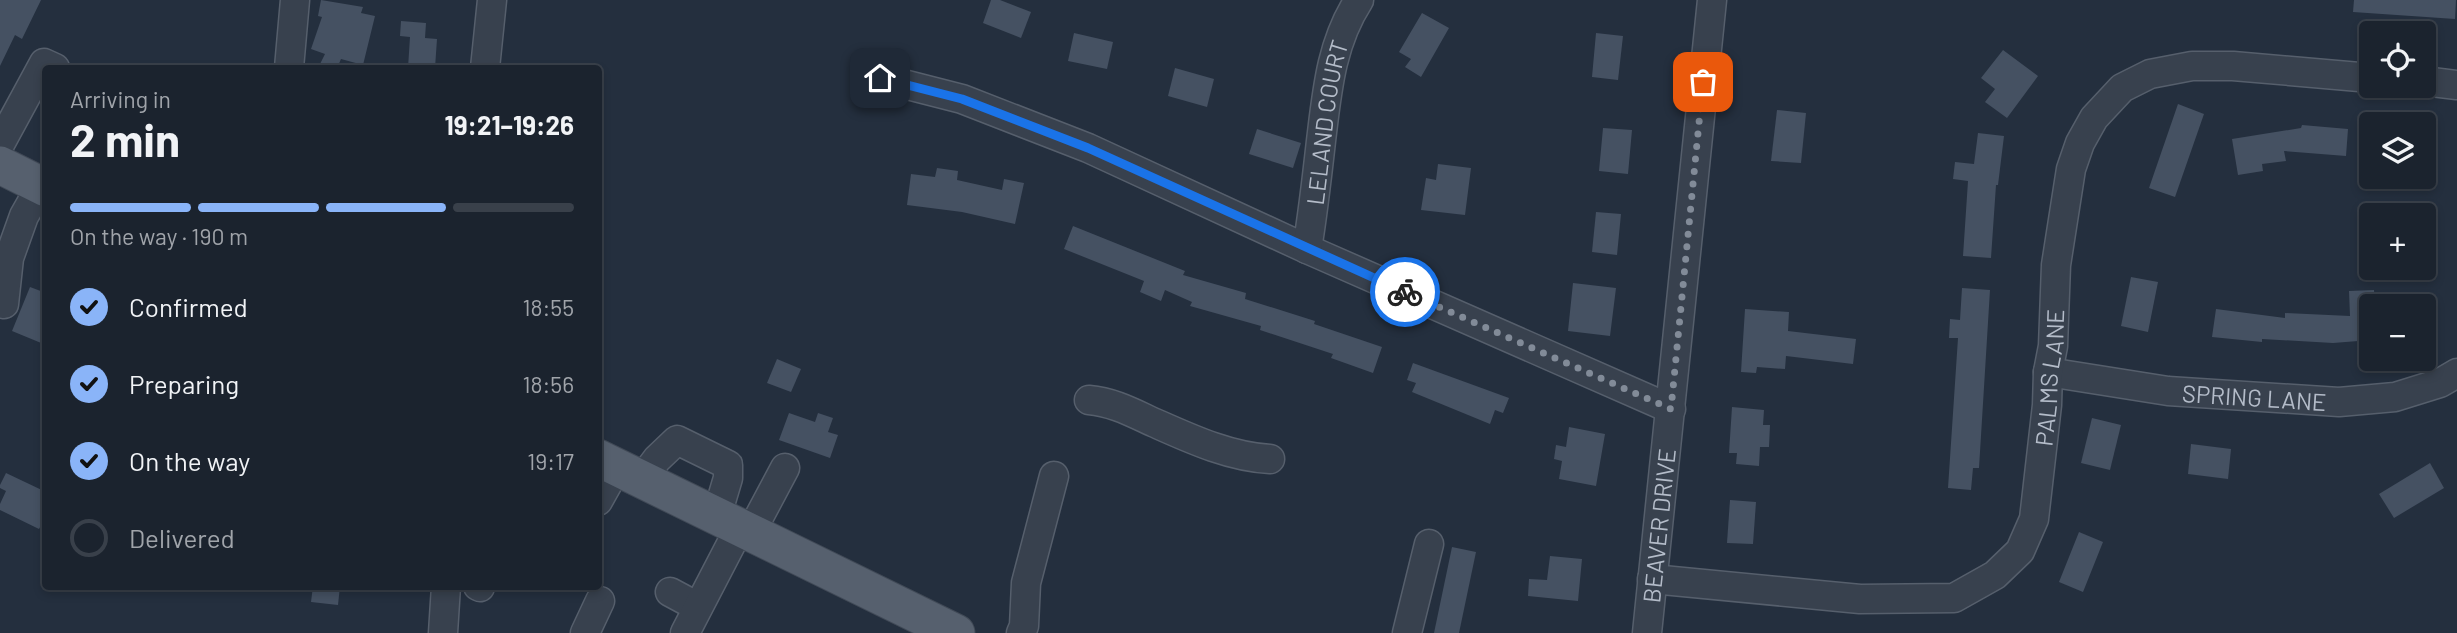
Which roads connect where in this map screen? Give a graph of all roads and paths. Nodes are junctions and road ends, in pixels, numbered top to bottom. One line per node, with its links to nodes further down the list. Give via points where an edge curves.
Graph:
1 (295, 0): 5 (street)
2 (492, 0): 6 (street)
3 (1359, 0): 16 (street, LELAND COURT, via 1338,41 1328,79)
4 (1712, 0): 21 (street, BEAVER DRIVE)
5 (289, 65)
6 (485, 65)
7 (42, 67): 12 (street)
8 (2359, 77): 18 (street, PALMS LANE, via 2233,65 2192,66 2150,74 2122,88 2094,118 2071,169 2056,265)
9 (880, 78): 16 (street, via 962,99 1088,148)
10 (2436, 82): 11 (street)
11 (2457, 85)
12 (0, 144)
13 (0, 165): 14 (main road)
14 (42, 186)
15 (42, 189): 17 (street, via 24,216 9,258)
16 (1307, 249): 21 (street)
17 (4, 304)
18 (2048, 372): 19 (street, SPRING LANE, via 2168,391 2339,402 2395,397); 29 (street, PALMS LANE, via 2034,519 2020,551 1995,575 1954,598 1860,599)
19 (2457, 373)
20 (1089, 400): 22 (street, via 1108,401 1246,458)
21 (1671, 409): 29 (street, BEAVER DRIVE)
22 (1269, 459)
23 (619, 468): 26 (street); 27 (main road); 27 (street, via 657,459 677,440 728,465)
24 (785, 468): 27 (street)
25 (1054, 476): 38 (street, via 1026,583)
26 (602, 495)
27 (736, 525): 33 (street); 34 (main road)
28 (1429, 544): 39 (street)
29 (1652, 579): 40 (street, BEAVER DRIVE)
30 (446, 590): 35 (street)
31 (670, 592): 33 (street)
32 (600, 601): 36 (street)
33 (698, 607): 37 (street)
34 (935, 628)
35 (451, 629)
36 (585, 633)
37 (685, 633)
38 (1021, 633)
39 (1407, 633)
40 (1647, 633)

